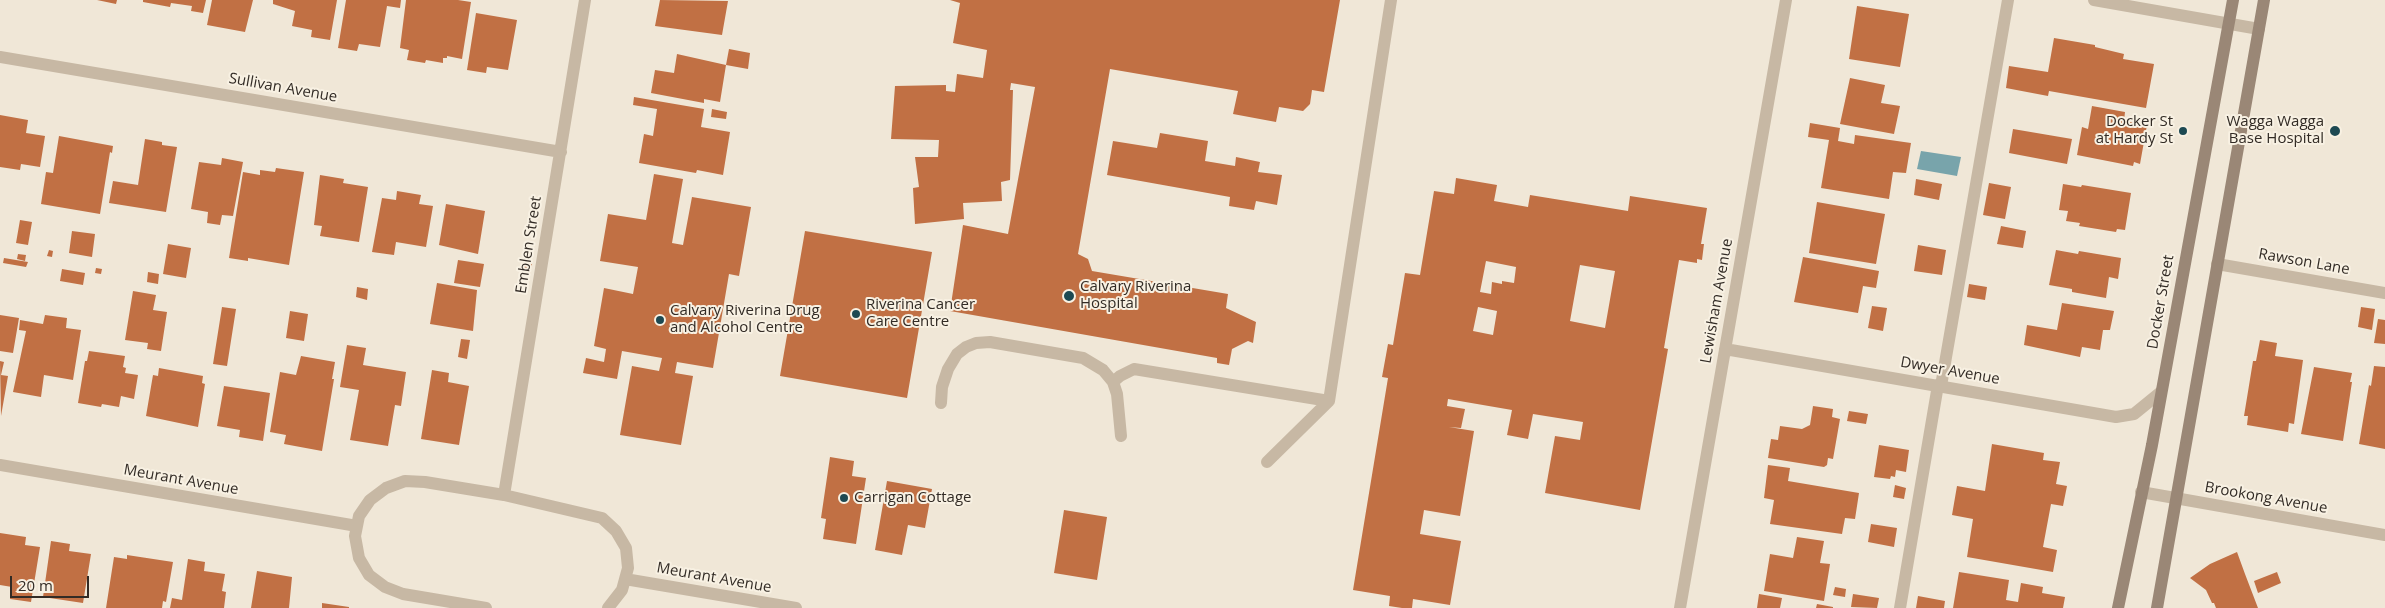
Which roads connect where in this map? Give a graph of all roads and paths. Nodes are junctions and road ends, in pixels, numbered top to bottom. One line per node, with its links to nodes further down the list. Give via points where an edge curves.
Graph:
1 (585, 0): 11 (street, Emblen Street)
2 (1391, 0): 18 (street)
3 (1786, 0): 14 (street, Lewisham Avenue)
4 (2008, 0): 16 (street)
5 (2094, 0): 8 (street)
6 (2233, 0): 8 (main road, Docker Street)
7 (2264, 0): 9 (main road)
8 (2229, 24): 9 (street); 17 (main road, Docker Street)
9 (2259, 29): 12 (main road)
10 (0, 57): 11 (street, Sullivan Avenue)
11 (562, 152): 24 (street, Emblen Street)
12 (2217, 264): 13 (street, Rawson Lane); 25 (main road)
13 (2385, 293)
14 (1725, 349): 16 (street, Dwyer Avenue); 32 (street, Lewisham Avenue)
15 (1113, 382): 18 (street, via 1134,369); 19 (street, via 1103,370 1083,358 990,342 976,343 957,354 948,369); 20 (street)
16 (1940, 385): 17 (street, Dwyer Avenue, via 2116,417 2134,414); 33 (street)
17 (2161, 392): 23 (main road, Docker Street)
18 (1329, 401): 21 (street)
19 (941, 403)
20 (1121, 436)
21 (1267, 462)
22 (0, 465): 26 (street, Meurant Avenue)
23 (2141, 492): 25 (street, Brookong Avenue); 34 (main road, Docker Street)
24 (504, 495): 26 (street, via 425,482 404,482 386,488 370,500 359,516); 28 (street, via 602,518 616,531 626,548 628,568)
25 (2176, 500): 27 (street, Brookong Avenue); 35 (main road)
26 (357, 526): 29 (street, via 355,536 359,558 369,575 384,587 404,594)
27 (2385, 535)
28 (625, 579): 30 (street, via 622,590); 31 (street, Meurant Avenue)
29 (482, 608)
30 (608, 608)
31 (796, 608)
32 (1680, 608)
33 (1900, 608)
34 (2118, 608)
35 (2157, 608)

